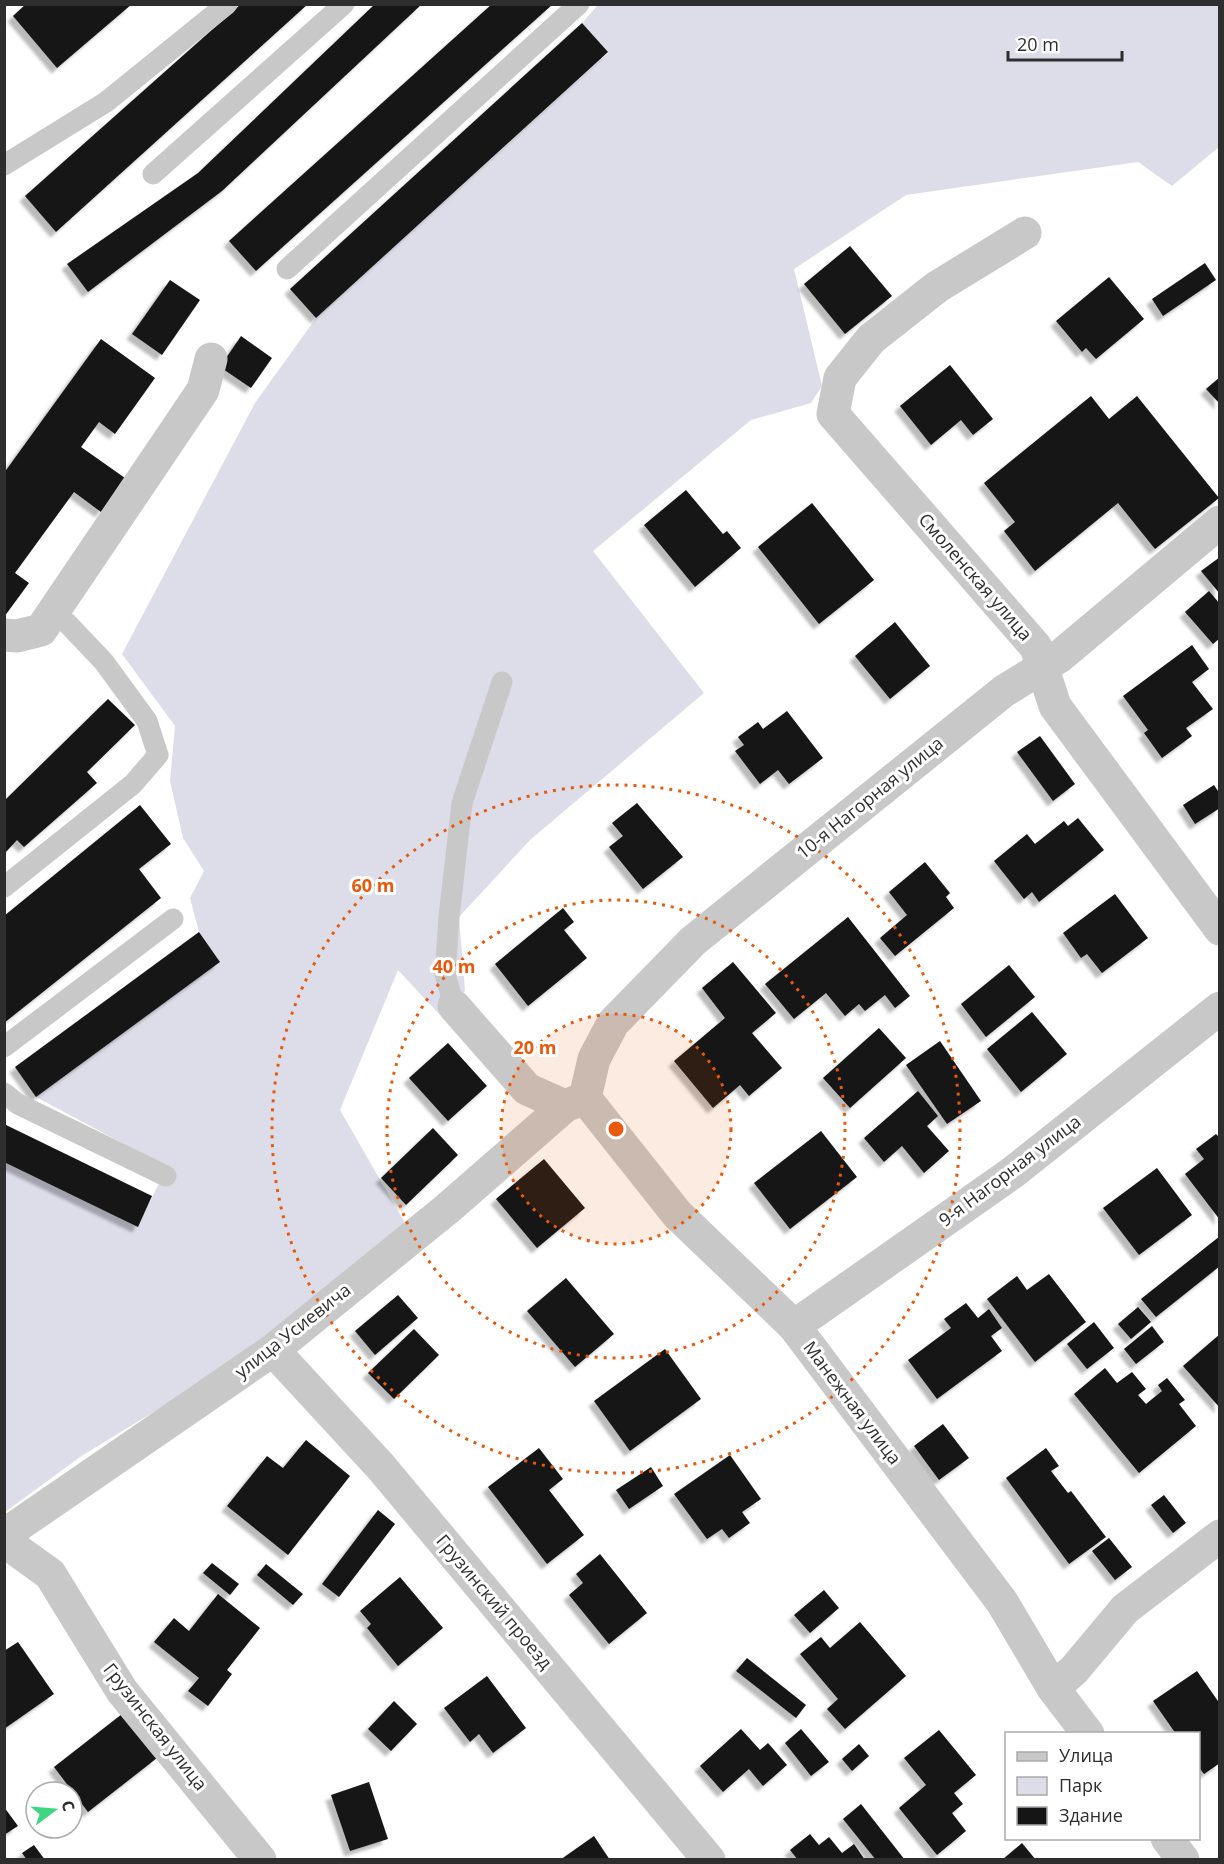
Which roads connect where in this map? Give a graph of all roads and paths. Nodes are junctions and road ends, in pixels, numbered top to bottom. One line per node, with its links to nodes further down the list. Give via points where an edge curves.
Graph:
1 (227, 4): 4 (lane, via 106,102)
2 (344, 4): 5 (lane)
3 (579, 4): 7 (lane)
4 (4, 165)
5 (153, 174)
6 (1025, 233): 12 (street, Смоленская улица, via 937,287 871,339 840,378 833,414 1036,647)
7 (287, 269)
8 (211, 359): 10 (street, via 203,390)
9 (1220, 522): 12 (street, 10-я Нагорная улица)
10 (53, 614): 11 (street, via 41,630); 14 (lane, via 67,623 104,662 147,721 158,755 133,784)
11 (4, 635)
12 (1042, 668): 16 (street, Смоленская улица, via 1055,706); 21 (street, 10-я Нагорная улица, via 1004,690 693,941 613,1023)
13 (502, 682): 17 (lane, via 462,803 445,974)
14 (4, 887)
15 (173, 919): 19 (lane)
16 (1220, 929)
17 (454, 1006): 21 (street, Манежная улица, via 527,1089)
18 (1220, 1008): 23 (street, 9-я Нагорная улица, via 1012,1173)
19 (4, 1047)
20 (4, 1093): 22 (lane, via 18,1104)
21 (575, 1102): 23 (street, Манежная улица, via 677,1214); 24 (street, улица Усиевича)
22 (166, 1176)
23 (794, 1326): 28 (street, Манежная улица, via 1002,1602)
24 (273, 1350): 25 (street, улица Усиевича); 32 (street, Грузинский проезд, via 381,1467)
25 (4, 1535)
26 (1220, 1536): 28 (street, via 1125,1609 1074,1670)
27 (4, 1541): 31 (street, Грузинская улица, via 50,1574 122,1691)
28 (1053, 1688): 29 (street, Манежная улица)
29 (1086, 1732)
30 (1168, 1840): 33 (street)
31 (260, 1860)
32 (709, 1860)
33 (1183, 1860)

